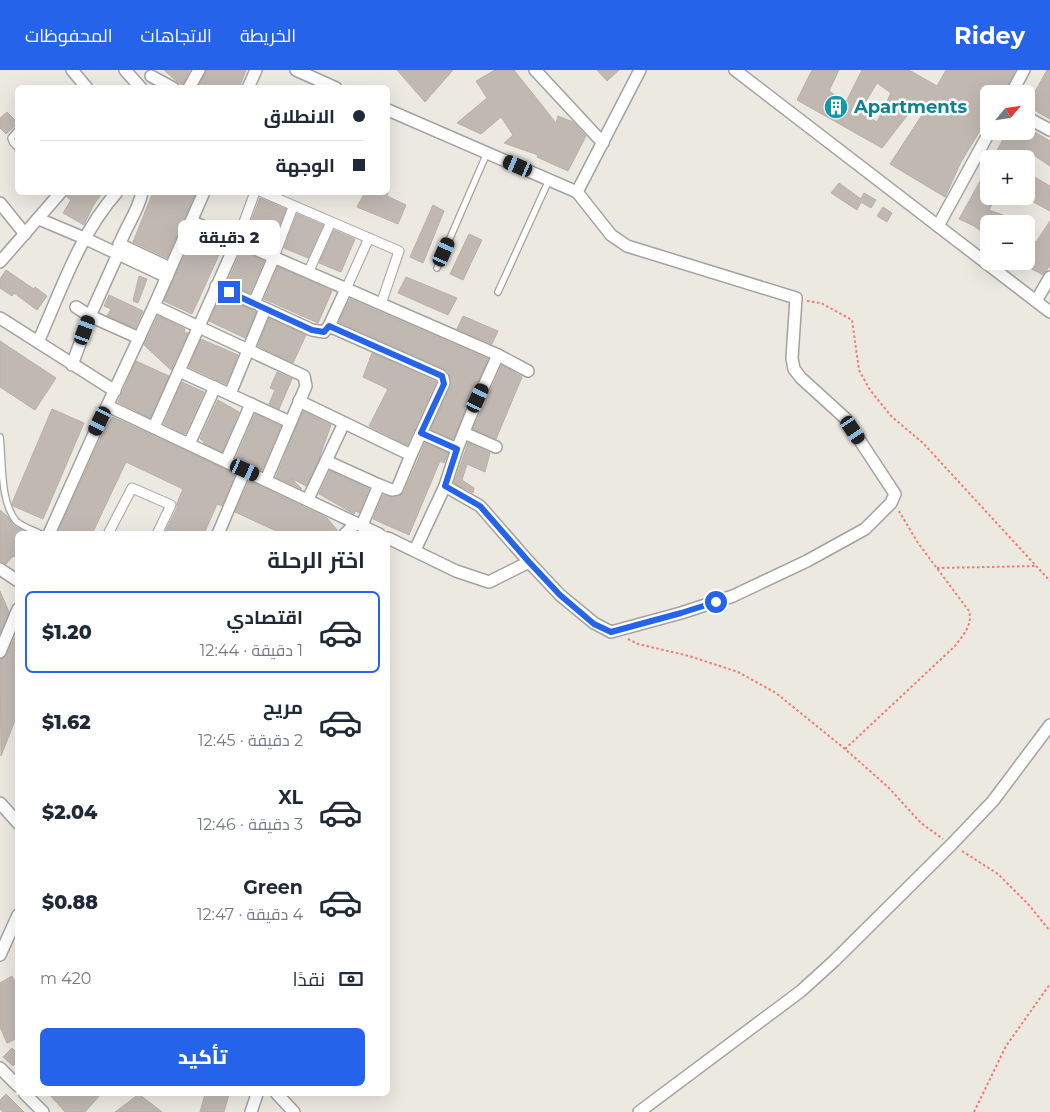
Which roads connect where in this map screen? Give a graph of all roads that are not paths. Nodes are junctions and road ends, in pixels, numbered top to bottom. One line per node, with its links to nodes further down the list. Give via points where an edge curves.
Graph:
1 (72, 70): 11 (street)
2 (125, 70): 12 (street)
3 (199, 70): 15 (street)
4 (256, 70): 16 (street)
5 (296, 70): 17 (street)
6 (535, 70): 24 (street)
7 (640, 70): 24 (street)
8 (735, 70): 40 (street)
9 (1024, 70): 18 (street)
10 (154, 73): 13 (street); 14 (street)
11 (84, 85)
12 (138, 85)
13 (144, 85)
14 (169, 85)
15 (192, 85)
16 (249, 85)
17 (329, 85)
18 (1016, 85)
19 (390, 111): 26 (street)
20 (1035, 122): 21 (street)
21 (1050, 130)
22 (15, 133): 25 (lane, via 11,138)
23 (985, 140): 40 (street)
24 (603, 143): 28 (street)
25 (15, 145)
26 (487, 153): 27 (street); 48 (lane)
27 (548, 180): 28 (street); 54 (lane)
28 (577, 192): 106 (street, via 612,235 627,246 796,298 794,369 845,418 895,494 864,529 807,562 733,596 611,632 594,624 560,595)
29 (59, 195): 37 (street)
30 (115, 195): 42 (street)
31 (141, 195): 45 (street)
32 (203, 195): 38 (street)
33 (254, 195): 44 (street)
34 (268, 195): 36 (street)
35 (0, 203): 41 (street)
36 (293, 207): 39 (street); 46 (street)
37 (39, 219): 41 (street); 42 (street)
38 (193, 222): 44 (street); 49 (street)
39 (331, 222): 43 (street); 50 (street)
40 (938, 226): 55 (street)
41 (25, 234): 47 (street)
42 (84, 238): 45 (street); 67 (street)
43 (369, 238): 53 (street); 57 (street, via 399,251)
44 (237, 241): 46 (street); 52 (street)
45 (119, 249): 49 (street); 62 (street)
46 (274, 257): 50 (street); 56 (street)
47 (0, 262)
48 (437, 268)
49 (168, 273): 58 (street)
50 (308, 273): 53 (street)
51 (1050, 277): 55 (street)
52 (216, 286): 56 (street); 64 (street)
53 (346, 289): 57 (street); 65 (street)
54 (498, 292)
55 (1036, 301): 61 (street)
56 (254, 303): 60 (street)
57 (381, 304): 69 (street)
58 (154, 306): 64 (street); 66 (street)
59 (76, 308): 62 (street)
60 (265, 309): 65 (street, via 312,330 324,332); 68 (street)
61 (1050, 312)
62 (90, 316): 66 (street); 70 (street)
63 (0, 318): 67 (street)
64 (198, 326): 68 (street); 71 (street)
65 (329, 326): 82 (street, via 442,376 444,384)
66 (139, 338): 74 (street)
67 (38, 342): 70 (street)
68 (248, 350): 75 (street); 76 (street, via 304,376 306,386)
69 (498, 355): 72 (street); 83 (street)
70 (72, 365): 74 (street)
71 (179, 370): 73 (street); 81 (street)
72 (528, 371)
73 (215, 387): 75 (street); 85 (street)
74 (115, 391): 78 (street)
75 (230, 394): 77 (street)
76 (299, 401): 79 (street); 80 (street)
77 (250, 404): 79 (street); 90 (street)
78 (108, 406): 81 (street); 98 (street)
79 (290, 422): 92 (street)
80 (344, 424): 88 (street); 89 (street)
81 (154, 427): 85 (street)
82 (421, 433): 87 (street); 88 (street)
83 (464, 433): 86 (street); 87 (street)
84 (0, 437): 97 (lane, via 0,472 5,505 17,522)
85 (189, 444): 90 (street)
86 (496, 447)
87 (457, 449): 94 (street)
88 (411, 455): 93 (street, via 397,489)
89 (326, 461): 93 (street); 95 (street)
90 (226, 462): 91 (street)
91 (245, 470): 92 (street); 101 (street)
92 (266, 480): 95 (street)
93 (379, 484): 96 (street)
94 (445, 486): 105 (street); 106 (street, via 480,506)
95 (308, 499): 96 (street)
96 (359, 524): 102 (street); 103 (street)
97 (35, 531)
98 (50, 531)
99 (110, 531): 100 (street, via 132,488 171,505)
100 (159, 531)
101 (219, 531)
102 (349, 531)
103 (374, 531)
104 (390, 539): 105 (street)
105 (415, 550): 106 (street, via 456,571 489,582)
106 (529, 562)
107 (0, 569): 108 (street)
108 (15, 579)
109 (15, 616): 110 (street)
110 (0, 652)
111 (1050, 725): 124 (street, via 993,801 834,961 801,991)
112 (0, 803): 113 (street)
113 (15, 820)
114 (15, 922): 115 (street)
115 (0, 955)
116 (0, 1068): 117 (street)
117 (15, 1083)
118 (27, 1096): 121 (street)
119 (256, 1096): 122 (street)
120 (278, 1096): 123 (street)
121 (43, 1112)
122 (251, 1112)
123 (294, 1112)
124 (638, 1112)

